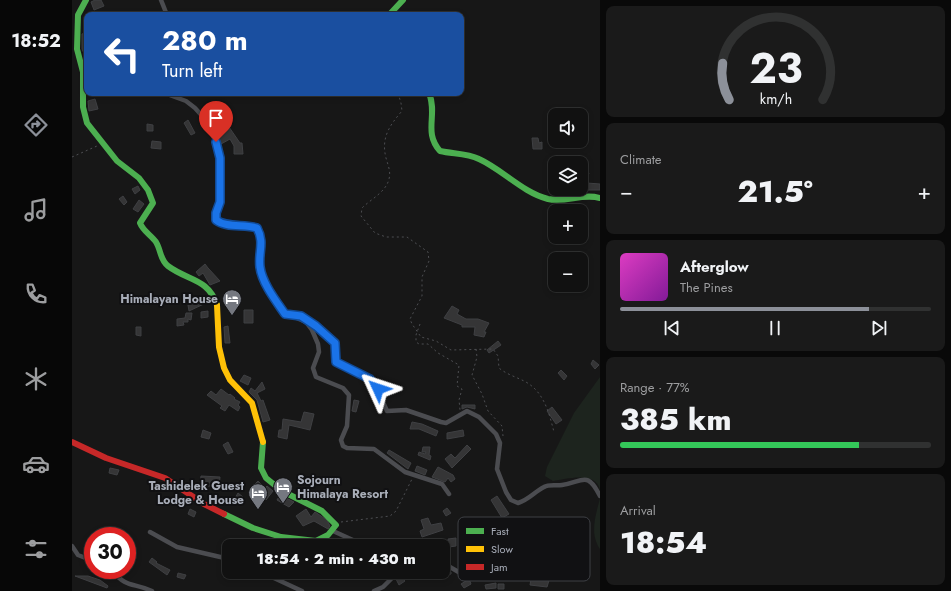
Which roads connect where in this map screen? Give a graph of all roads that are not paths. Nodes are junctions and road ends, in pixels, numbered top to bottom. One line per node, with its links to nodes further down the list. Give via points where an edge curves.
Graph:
1 (86, 0): 13 (main road, via 78,20 77,49 83,72 83,107 87,123 117,161 138,178 152,198 153,204 140,223 143,231 156,243 161,258 168,267 198,280 208,288 216,300 219,310 219,348 224,370 228,379 254,406 264,439 260,462 262,474 275,486 334,520)
2 (161, 0): 4 (street)
3 (403, 0): 5 (main road)
4 (165, 12)
5 (392, 12)
6 (173, 96): 9 (street, via 186,100 204,118 216,142 220,158 220,202 216,220 221,224 257,228 262,237 260,268 265,281 285,314)
7 (429, 96): 8 (main road, via 432,105 431,140 440,152 478,158 519,186 550,200 565,200 586,195)
8 (600, 198)
9 (292, 316): 11 (street, via 306,322 318,344 319,352 313,368 316,377 343,388 349,396 347,426 341,440 343,446 374,450 397,468 442,484); 12 (street, via 301,316 331,339 335,343 336,362 374,382 387,411 406,410 446,422 467,412 479,417 496,434 500,443 497,469 511,500 518,504 528,500 544,487 581,480 591,482)
10 (72, 442): 13 (main road, via 106,458 165,478 204,504 266,534 316,541)
11 (449, 494)
12 (600, 496)
13 (334, 528): 15 (street)
14 (150, 532): 18 (street, via 177,547)
15 (352, 539)
16 (72, 546): 17 (street)
17 (84, 557)
18 (222, 557)
19 (120, 579): 22 (street, via 126,584)
20 (276, 579): 23 (street)
21 (391, 579): 24 (street)
22 (152, 591)
23 (302, 591)
24 (374, 591)

